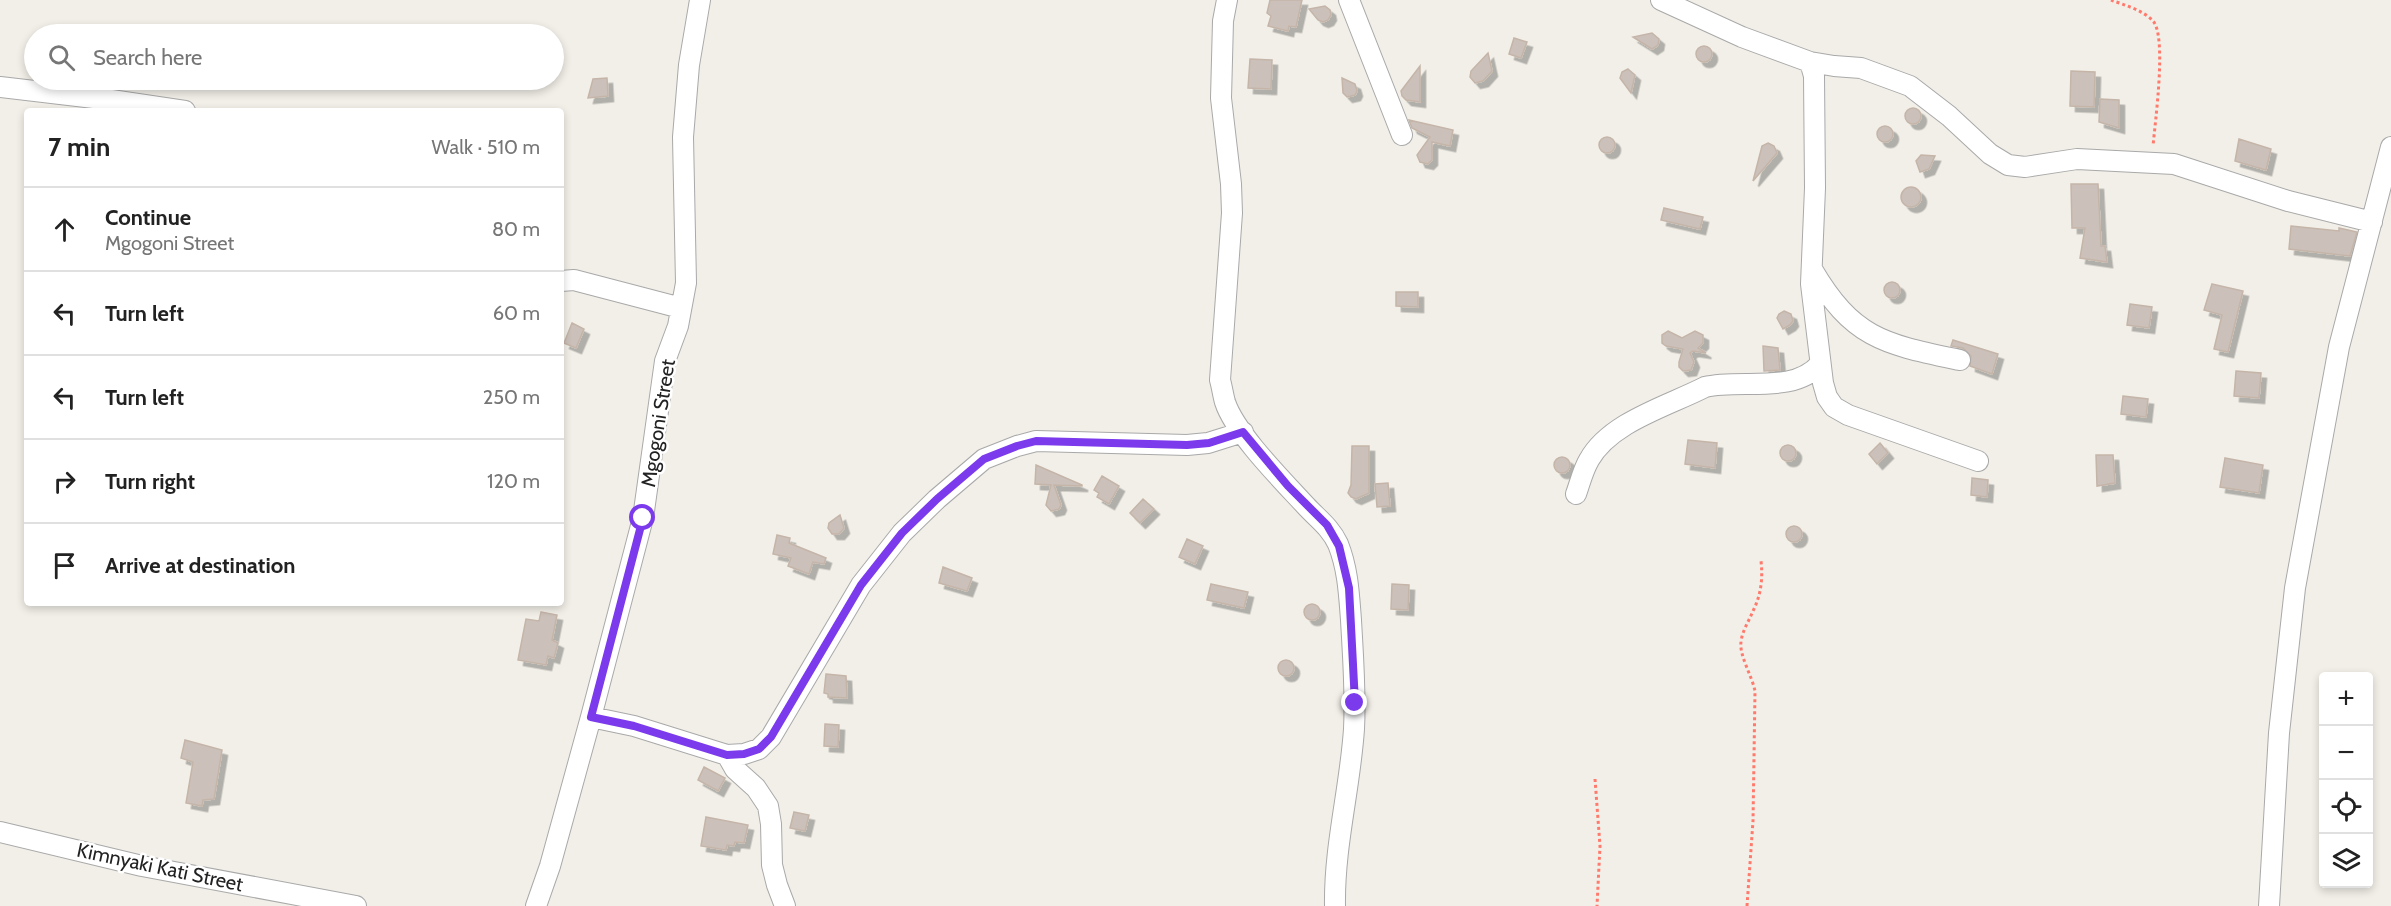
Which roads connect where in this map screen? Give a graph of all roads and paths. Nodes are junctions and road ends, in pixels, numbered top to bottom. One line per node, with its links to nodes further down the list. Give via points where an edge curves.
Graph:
1 (700, 0): 17 (street, Mgogoni Street, via 683,137 686,283)
2 (1227, 0): 20 (street, via 1221,98 1232,213 1220,380 1225,403)
3 (1349, 0): 11 (street)
4 (1661, 0): 6 (street, via 1742,37)
5 (2111, 0): 13 (path, via 2146,15 2157,28 2158,103)
6 (1810, 62): 13 (street, via 1861,68 1910,86 2008,165 2077,159); 15 (street, via 1814,76 1815,188)
7 (0, 87): 8 (street)
8 (24, 90)
9 (26, 90): 10 (street)
10 (165, 108)
11 (1402, 135)
12 (2391, 147): 14 (street)
13 (2153, 162): 14 (street, via 2174,164 2288,201)
14 (2372, 222): 34 (street, via 2339,347 2295,588 2279,733)
15 (1810, 267): 18 (street, via 1834,303 1861,328 1883,341); 19 (street)
16 (564, 281): 17 (street, via 574,280)
17 (681, 308): 24 (street, Mgogoni Street, via 665,361 643,518)
18 (1960, 360)
19 (1820, 364): 21 (street, via 1827,397 1834,407); 22 (street, via 1814,372 1789,382 1720,383 1705,387 1619,429 1605,438 1589,460)
20 (1243, 432): 25 (street, via 1209,443 1187,445 1036,441 984,459 902,533 868,576 771,737 759,749); 31 (street, via 1327,525 1339,546 1349,588 1355,703)
21 (1978, 461)
22 (1576, 494)
23 (1761, 561): 33 (path, via 1759,596 1741,642 1755,691)
24 (591, 717): 25 (street); 29 (street, Mgogoni Street)
25 (727, 755): 30 (street, via 768,806 772,865)
26 (1595, 779): 32 (path, via 1600,846)
27 (0, 832): 28 (street, Kimnyaki Kati Street, via 142,866)
28 (356, 906)
29 (536, 906)
30 (785, 906)
31 (1335, 906)
32 (1597, 906)
33 (1747, 906)
34 (2269, 906)

